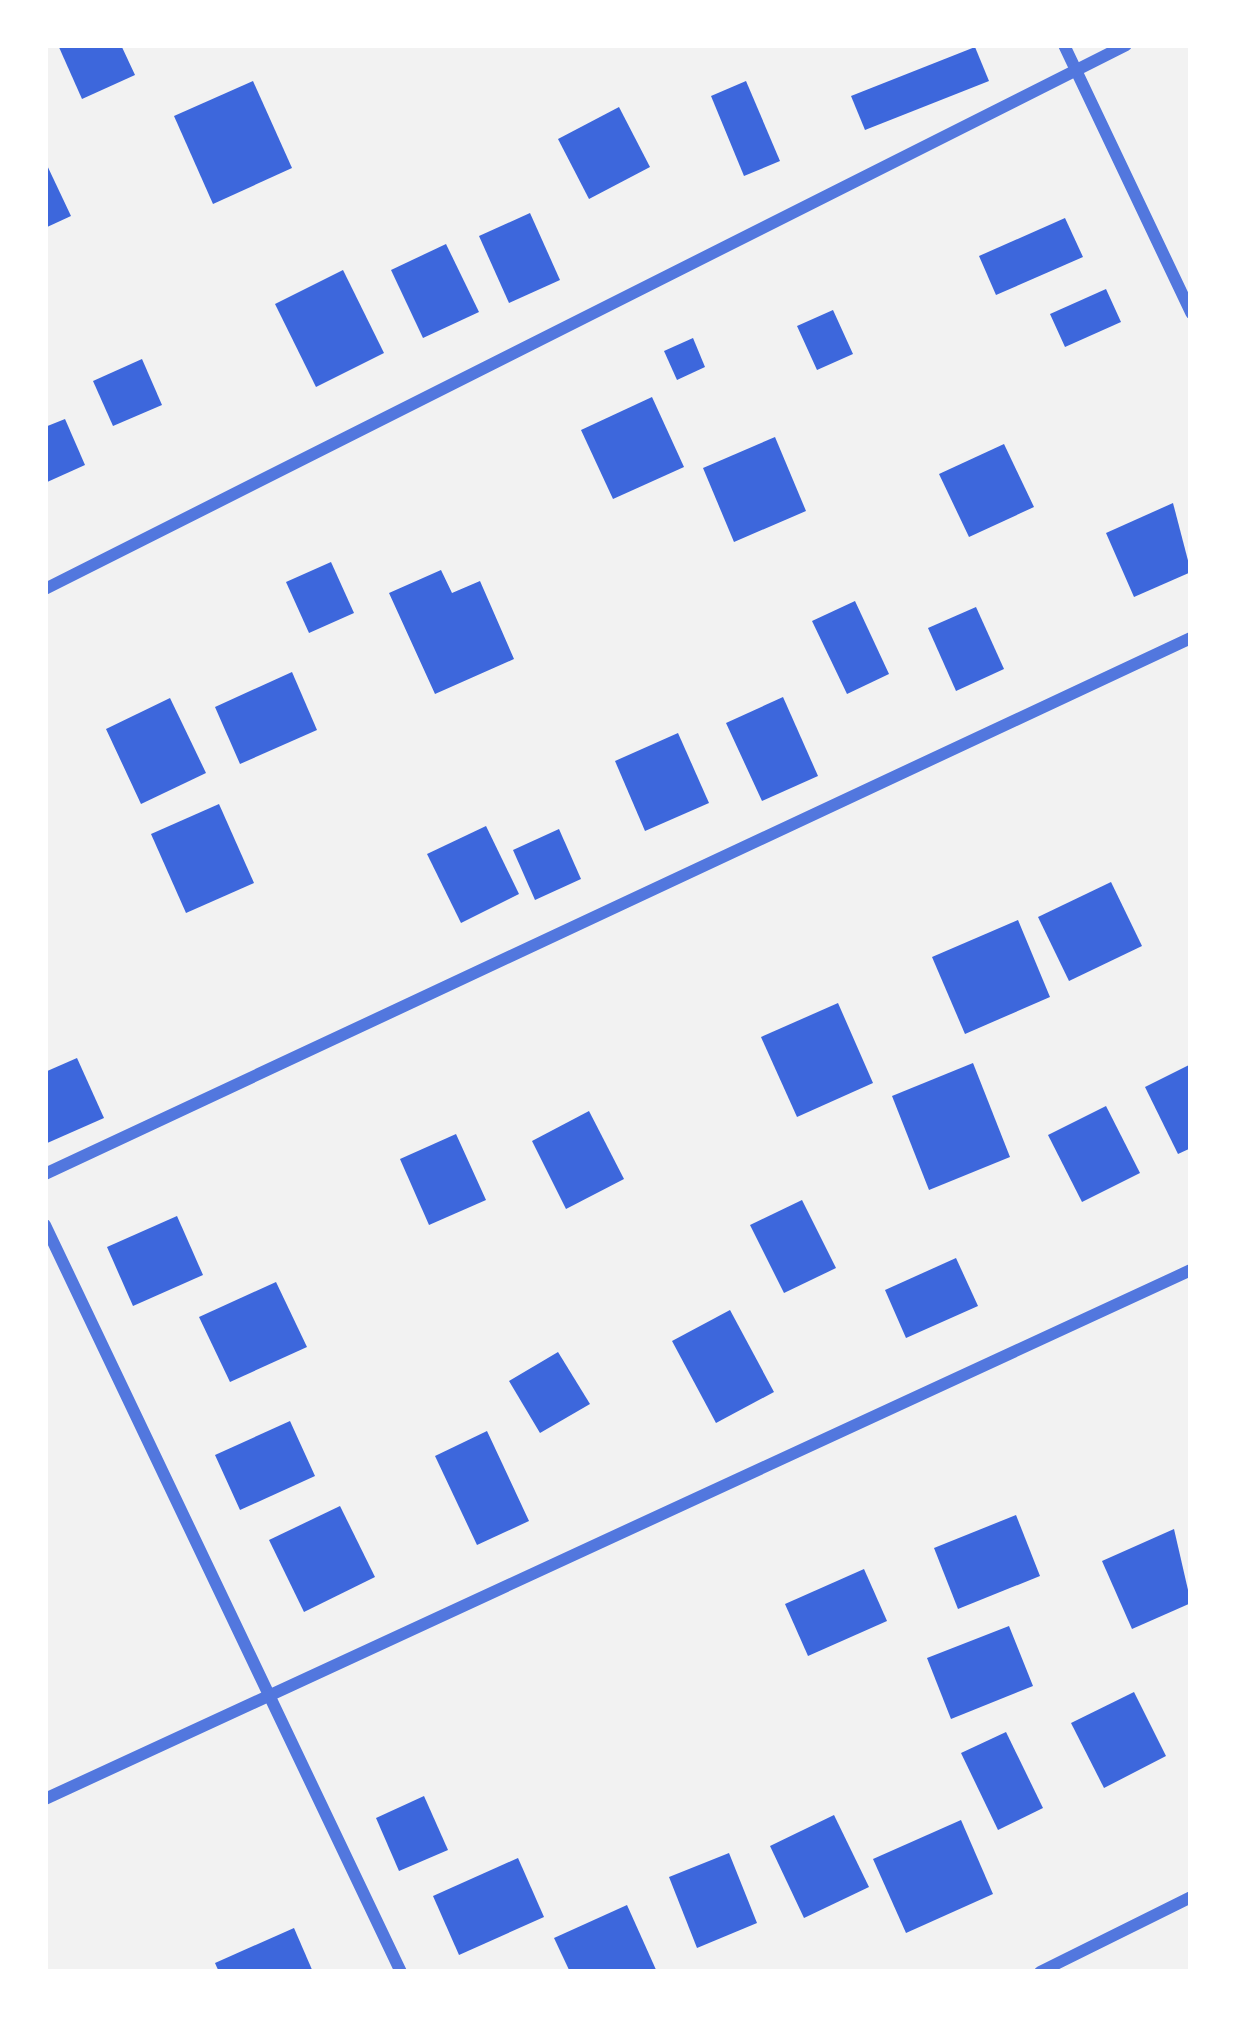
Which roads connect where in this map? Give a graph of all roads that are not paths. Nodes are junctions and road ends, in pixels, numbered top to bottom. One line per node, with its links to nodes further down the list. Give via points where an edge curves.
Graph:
1 (1064, 45): 3 (street)
2 (1126, 45): 3 (street)
3 (1075, 69): 4 (street); 5 (street)
4 (1191, 313)
5 (45, 589)
6 (1191, 638): 7 (street)
7 (45, 1174)
8 (45, 1225): 10 (street)
9 (1191, 1270): 10 (street)
10 (268, 1694): 11 (street); 13 (street)
11 (45, 1799)
12 (1191, 1897): 14 (street)
13 (401, 1972)
14 (1040, 1972)

